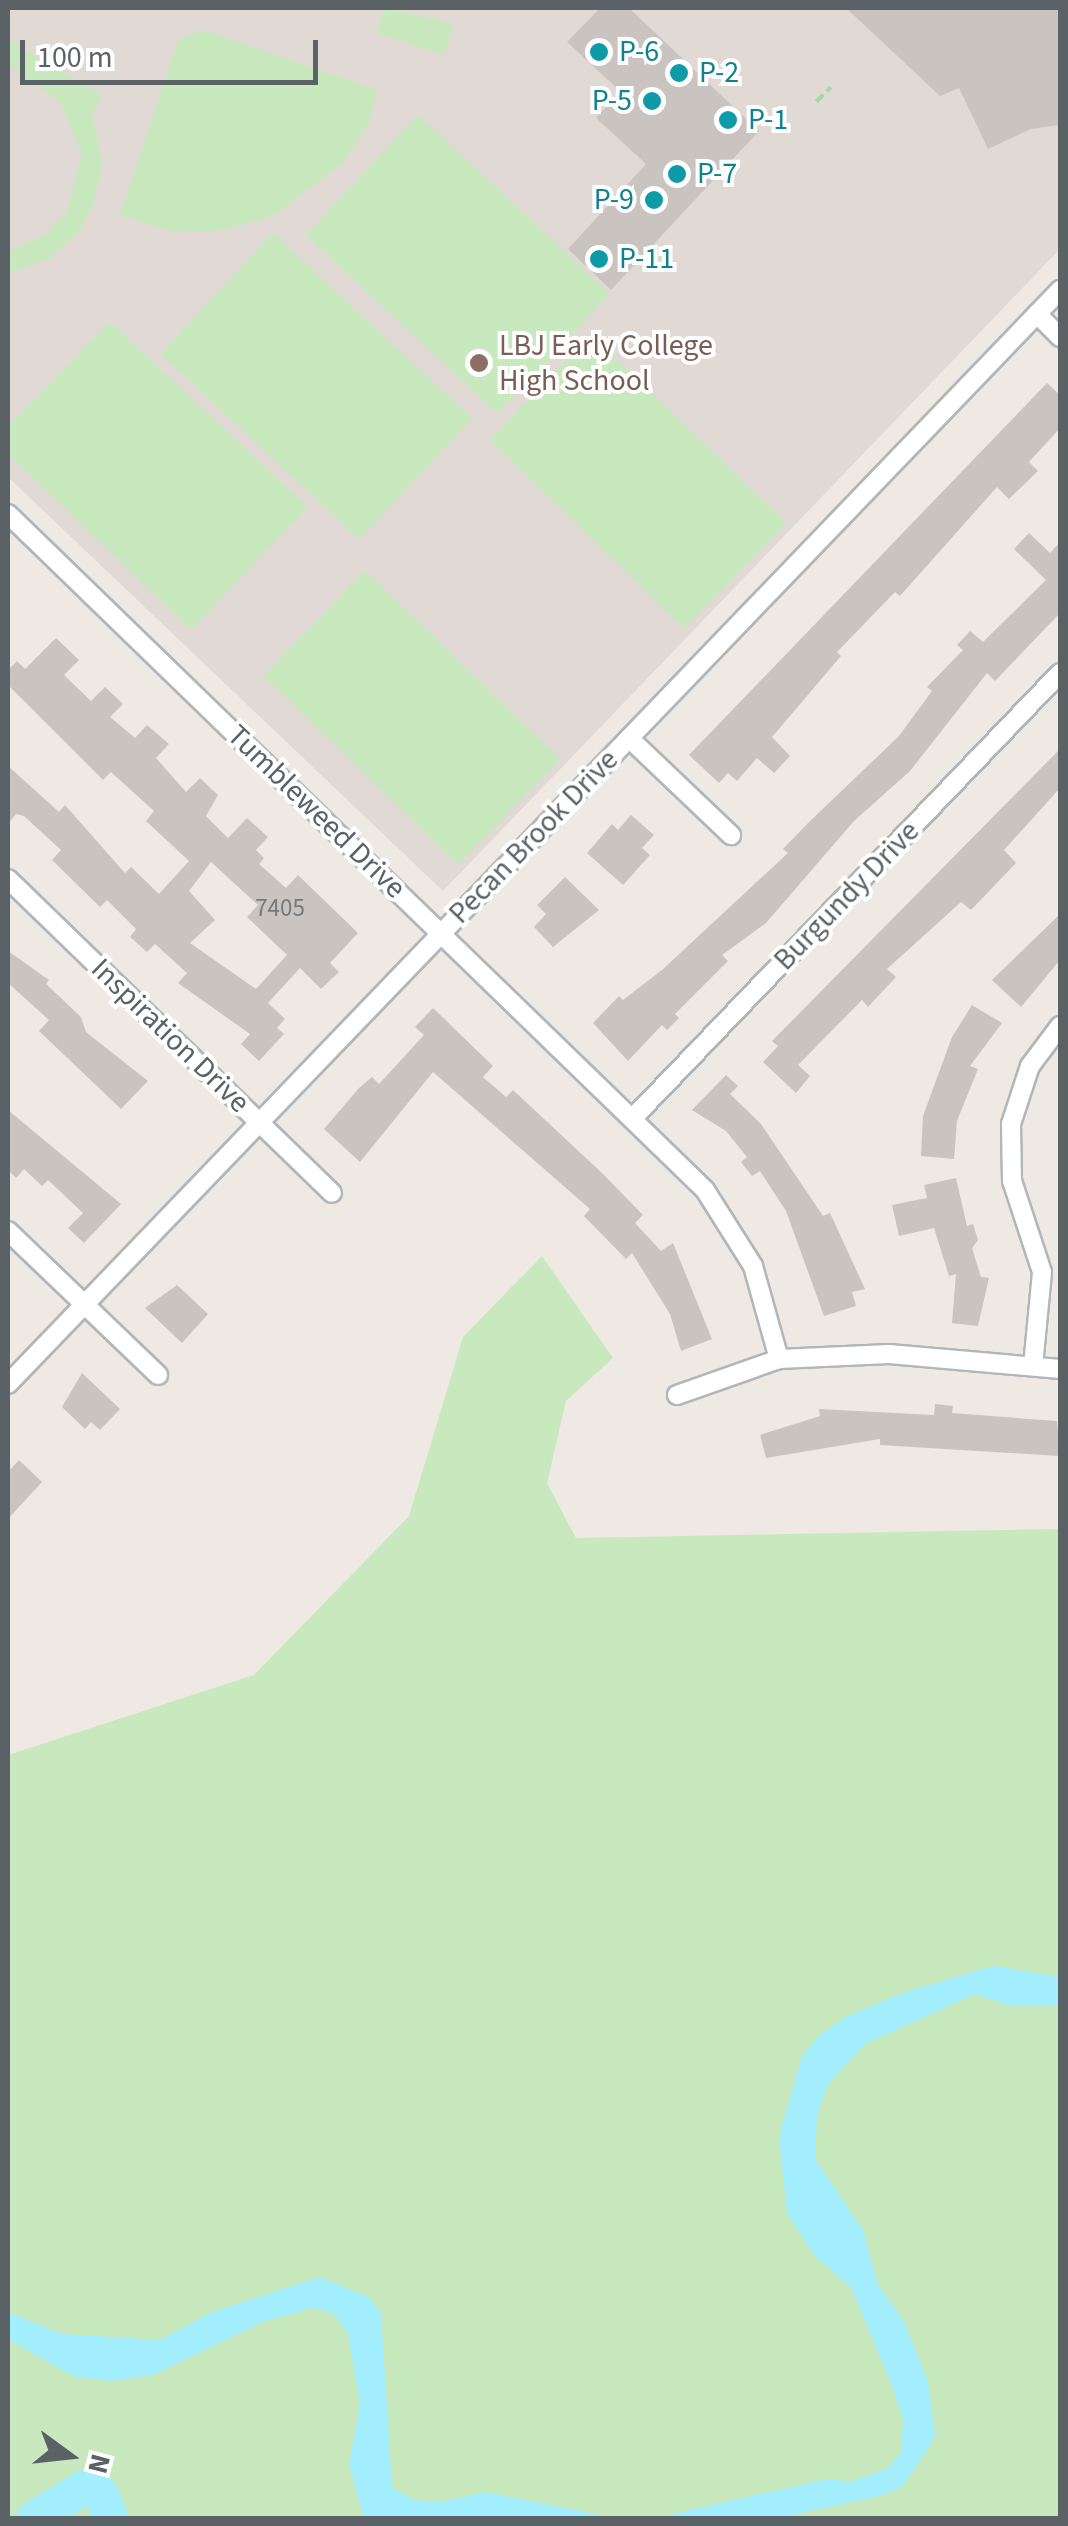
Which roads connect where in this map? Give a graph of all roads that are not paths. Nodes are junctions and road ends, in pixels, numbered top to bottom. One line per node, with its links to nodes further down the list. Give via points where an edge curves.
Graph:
1 (1060, 290): 2 (street, Pecan Brook Drive)
2 (1037, 314): 3 (street); 6 (street, Pecan Brook Drive)
3 (1060, 337)
4 (8, 514): 9 (street, Tumbleweed Drive)
5 (1060, 673): 11 (street, Burgundy Drive)
6 (628, 738): 7 (street); 9 (street, Pecan Brook Drive)
7 (730, 835)
8 (8, 879): 12 (street, Inspiration Drive)
9 (441, 934): 11 (street, Tumbleweed Drive); 12 (street, Pecan Brook Drive)
10 (1060, 1026): 17 (street, via 1030,1066 1011,1124 1012,1180 1042,1272)
11 (633, 1118): 16 (street, Tumbleweed Drive, via 706,1190 739,1240)
12 (259, 1124): 13 (street, Inspiration Drive); 15 (street, Pecan Brook Drive)
13 (332, 1194)
14 (8, 1231): 15 (street)
15 (83, 1303): 19 (street); 20 (street, Pecan Brook Drive)
16 (778, 1358): 17 (street, via 889,1354); 21 (street)
17 (1033, 1366): 18 (street)
18 (1060, 1369)
19 (158, 1375)
20 (8, 1384)
21 (676, 1395)

